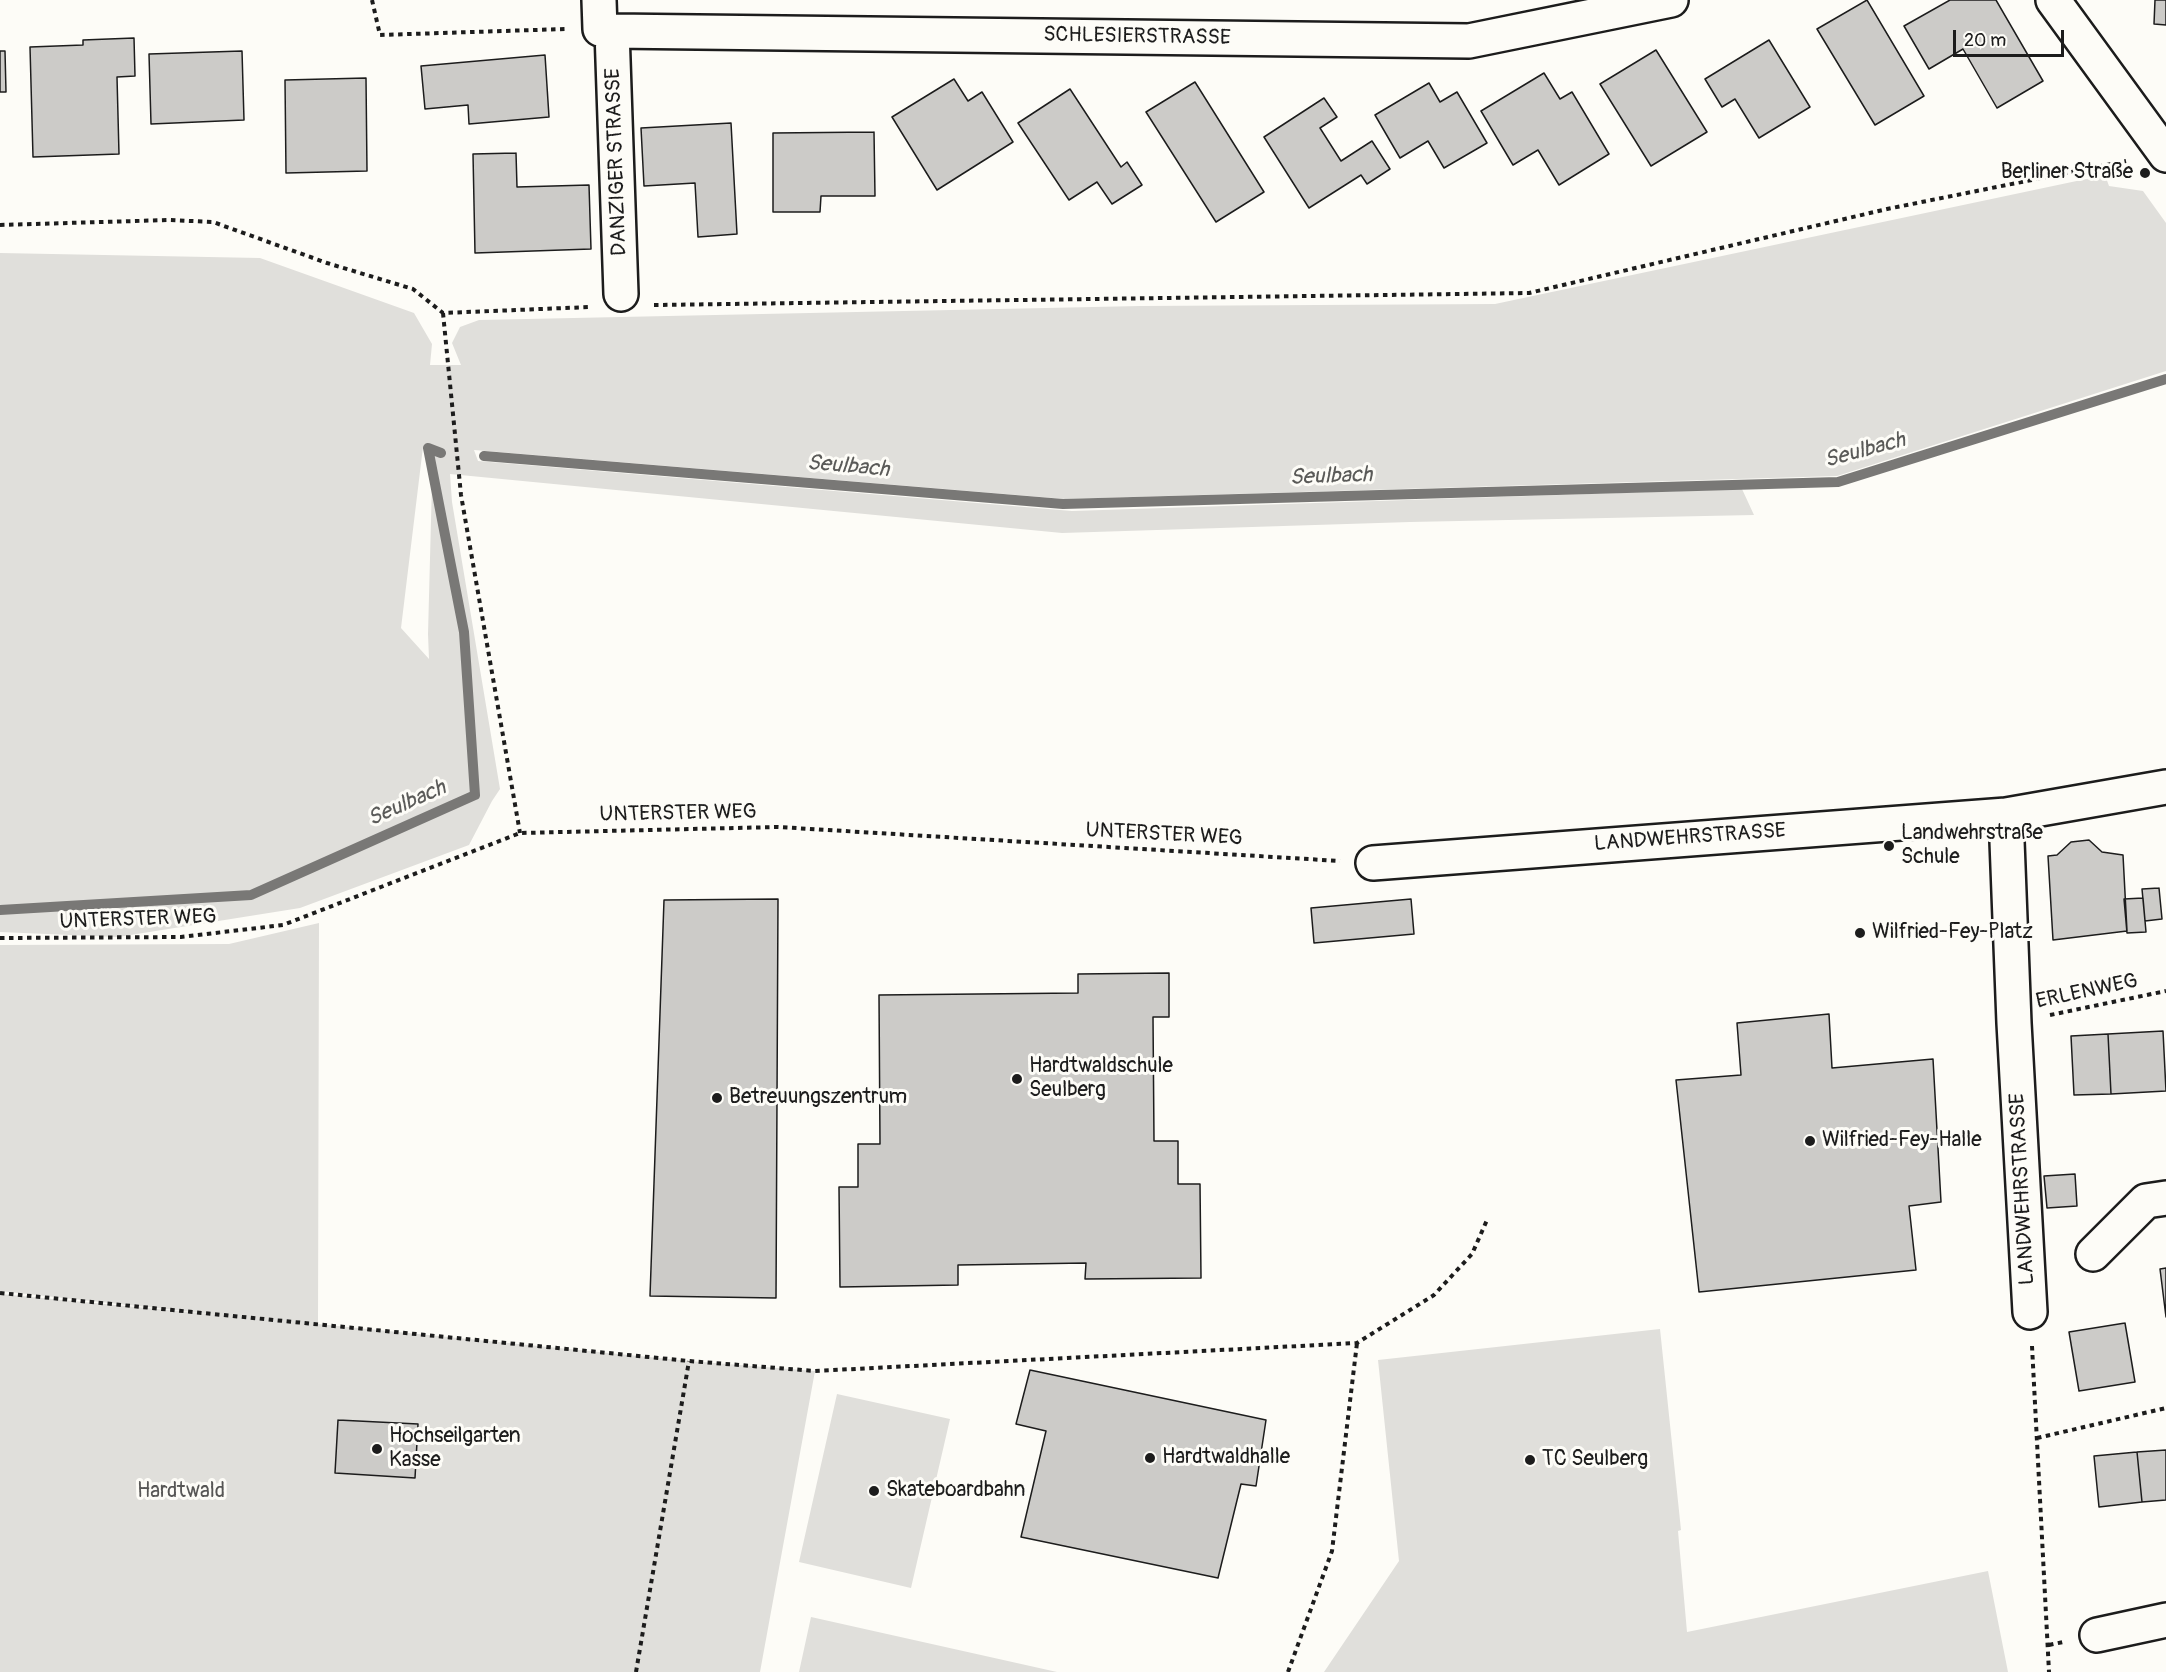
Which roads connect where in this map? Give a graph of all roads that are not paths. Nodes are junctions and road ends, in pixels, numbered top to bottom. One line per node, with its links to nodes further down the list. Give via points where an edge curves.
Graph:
1 (1671, 0): 3 (street, SCHLESIERSTRASSE, via 1469,41)
2 (2053, 0): 4 (street)
3 (603, 20): 5 (street, DANZIGER STRASSE)
4 (2166, 154)
5 (622, 302)
6 (2166, 787): 7 (street, LANDWEHRSTRASSE)
7 (2006, 814): 8 (street, LANDWEHRSTRASSE); 11 (street, LANDWEHRSTRASSE)
8 (1373, 863)
9 (2166, 1198): 10 (street, via 2146,1201)
10 (2093, 1254)
11 (2030, 1312)
12 (2166, 1620): 13 (street)
13 (2097, 1635)

